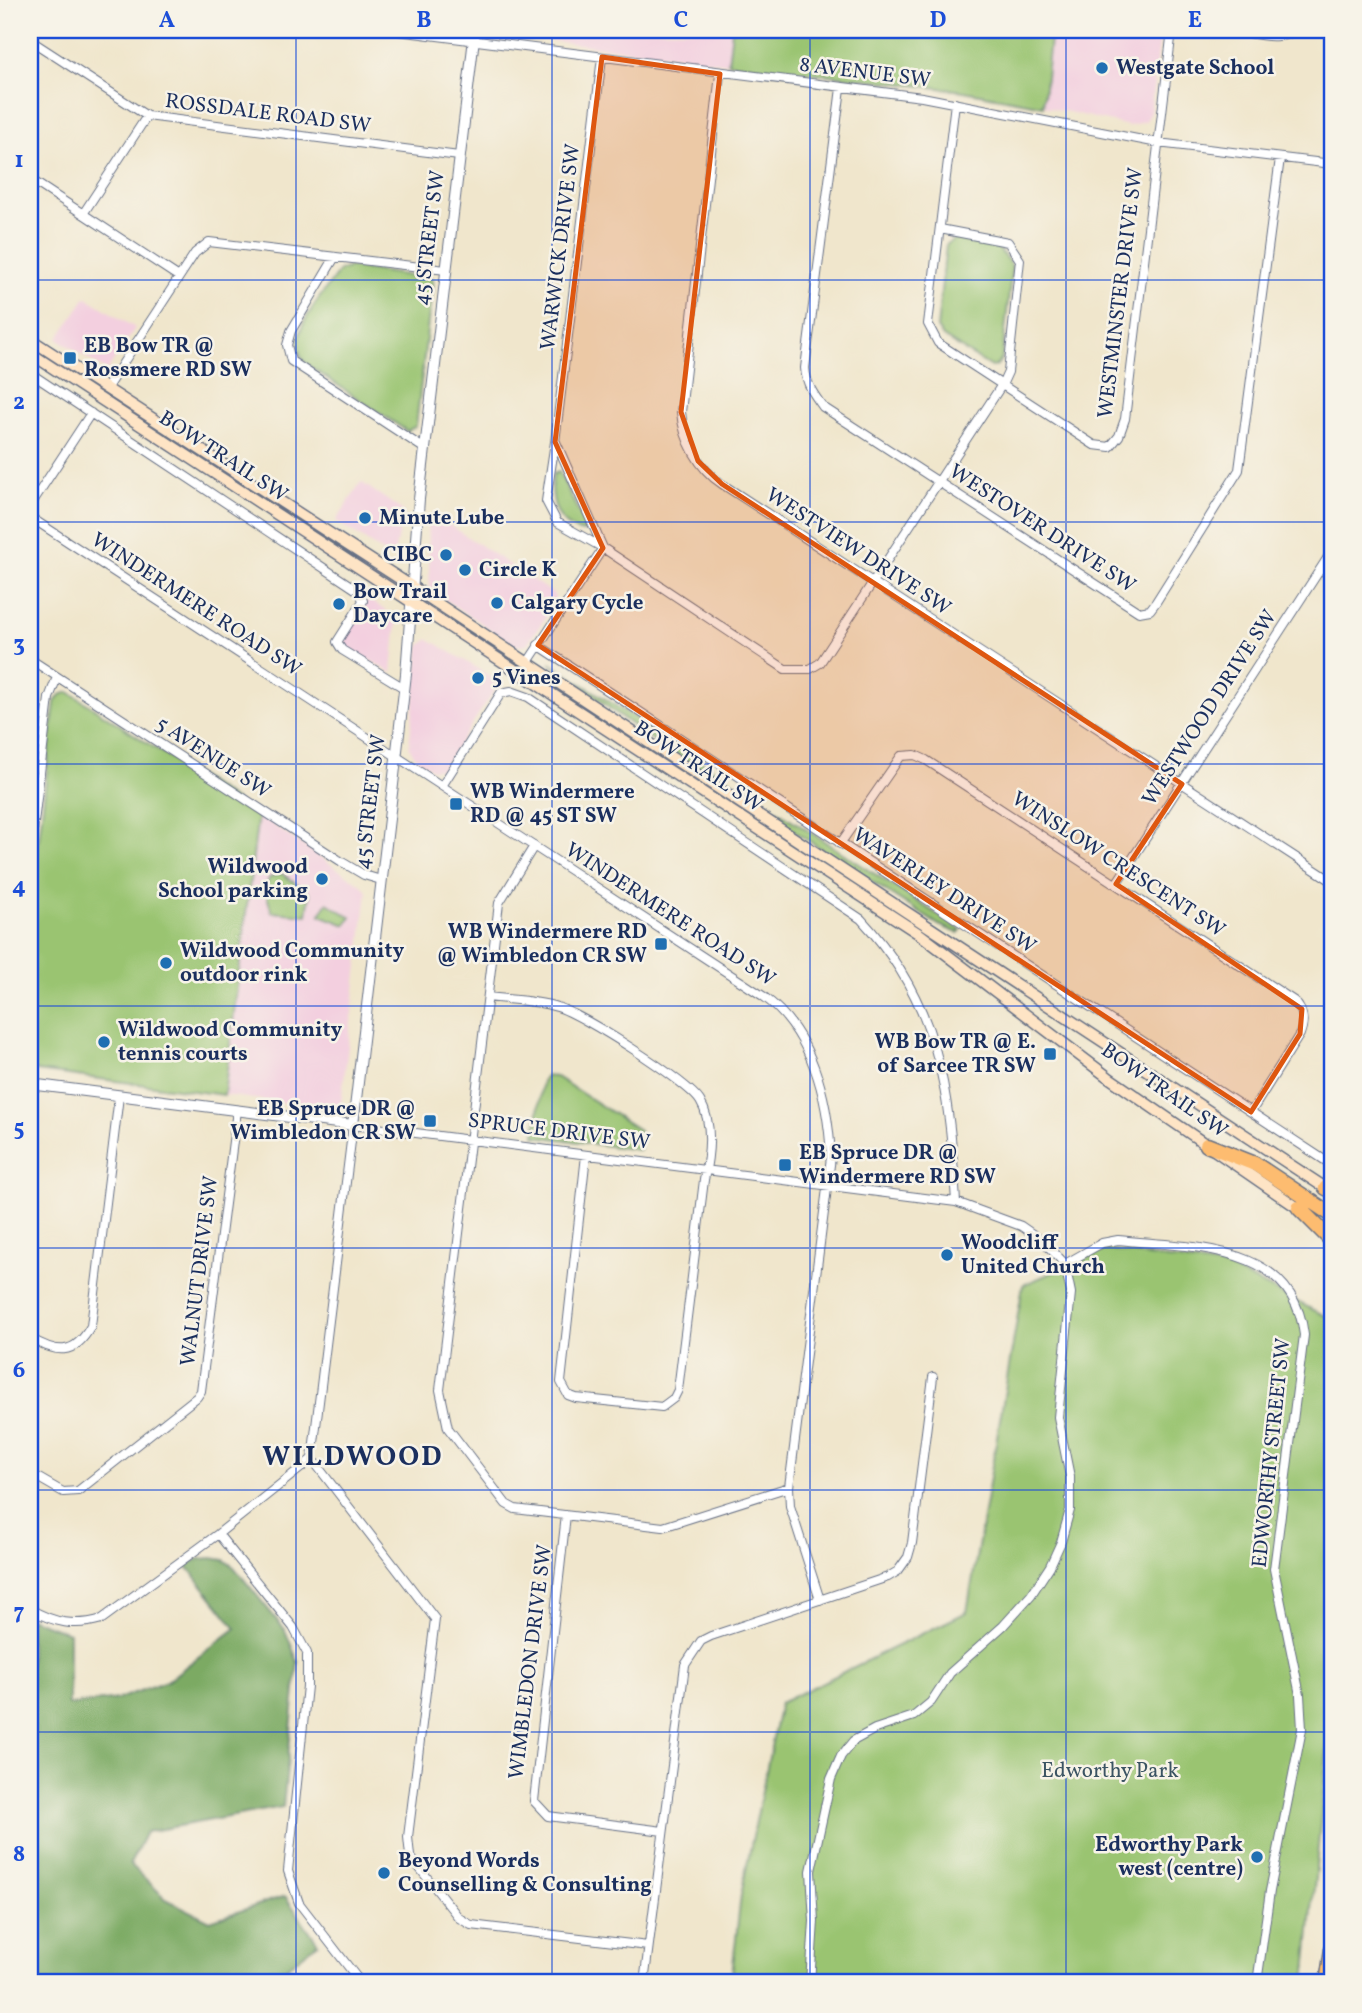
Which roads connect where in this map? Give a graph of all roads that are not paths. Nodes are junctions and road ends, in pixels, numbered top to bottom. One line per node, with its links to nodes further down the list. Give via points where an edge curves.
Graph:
1 (390, 30): 5 (street, 8 AVENUE SW)
2 (1172, 30): 12 (street, WESTMINSTER DRIVE SW)
3 (1233, 30): 4 (street, via 1286,36)
4 (1294, 30)
5 (474, 35): 7 (street, 8 AVENUE SW); 13 (street, 45 STREET SW)
6 (30, 40): 11 (street)
7 (602, 57): 8 (street, 8 AVENUE SW); 28 (street, WARWICK DRIVE SW)
8 (720, 74): 9 (street, 8 AVENUE SW); 35 (street, WESTVIEW DRIVE SW, via 681,403 683,426 698,461 715,480)
9 (841, 88): 10 (street, 8 AVENUE SW); 30 (street, WESTOVER DRIVE SW, via 806,378 823,407)
10 (955, 103): 12 (street, 8 AVENUE SW); 18 (street, WESTMINSTER DRIVE SW)
11 (147, 116): 13 (street, ROSSDALE ROAD SW); 17 (street, ROSSDALE ROAD SW)
12 (1158, 143): 14 (street, 8 AVENUE SW); 25 (street, WESTMINSTER DRIVE SW, via 1125,419 1119,436 1110,447 1094,445)
13 (459, 156): 20 (street, 45 STREET SW)
14 (1280, 158): 15 (street, 8 AVENUE SW); 30 (street, WESTOVER DRIVE SW, via 1239,470 1150,610 1139,612 1126,605)
15 (1332, 164)
16 (30, 179): 17 (street)
17 (83, 214): 21 (street)
18 (940, 229): 25 (street, WESTMINSTER DRIVE SW, via 930,333 938,343); 25 (street, via 1009,242 1020,260)
19 (335, 257): 20 (street); 21 (street, via 213,241 197,249); 29 (street, via 291,331 287,345 291,361)
20 (446, 270): 29 (street, 45 STREET SW)
21 (179, 277): 26 (street)
22 (30, 339): 26 (main road, BOW TRAIL SW)
23 (30, 353): 37 (main road, BOW TRAIL SW)
24 (30, 373): 27 (street)
25 (1003, 383): 30 (street)
26 (106, 389): 36 (main road, BOW TRAIL SW)
27 (91, 413): 31 (street); 42 (street, via 360,592 363,601 337,642 342,650)
28 (555, 442): 33 (street); 33 (street, WARWICK DRIVE SW, via 546,495 550,512 568,529)
29 (425, 449): 36 (street, 45 STREET SW)
30 (938, 482): 35 (street)
31 (30, 506)
32 (30, 517): 43 (street, WINDERMERE ROAD SW)
33 (603, 548): 35 (street, WARWICK DRIVE SW, via 785,669 797,671 820,663); 38 (street)
34 (1332, 551): 44 (street, WESTWOOD DRIVE SW)
35 (873, 582): 44 (street, WESTVIEW DRIVE SW)
36 (411, 586): 37 (street, 45 STREET SW); 40 (main road, BOW TRAIL SW)
37 (411, 604): 42 (street, 45 STREET SW); 54 (main road, BOW TRAIL SW, via 887,913)
38 (538, 645): 40 (street); 46 (street, WAVERLEY DRIVE SW)
39 (30, 659): 41 (street, 5 AVENUE SW)
40 (528, 662): 53 (main road, BOW TRAIL SW)
41 (57, 677): 48 (street, via 49,698); 49 (street, 5 AVENUE SW, via 342,862)
42 (404, 688): 43 (street, 45 STREET SW)
43 (396, 757): 45 (street, WINDERMERE ROAD SW); 49 (street, 45 STREET SW)
44 (1182, 784): 50 (street, WESTVIEW DRIVE SW); 51 (street, WESTWOOD DRIVE SW)
45 (442, 786): 47 (street, WINDERMERE ROAD SW); 67 (street, via 501,693 511,691 528,697 861,919 896,960 918,997 929,1029 948,1104)
46 (840, 844): 51 (street, WINSLOW CRESCENT SW, via 895,762 901,756 915,755); 58 (street, WAVERLEY DRIVE SW)
47 (534, 846): 52 (street, via 502,894); 65 (street, WINDERMERE ROAD SW, via 786,1016 810,1054 828,1124)
48 (30, 856)
49 (381, 880): 59 (street, 45 STREET SW)
50 (1332, 881)
51 (1116, 884): 58 (street, WINSLOW CRESCENT SW, via 1302,1009 1300,1034)
52 (488, 997): 60 (street); 64 (street, via 570,1011 683,1084 701,1102 704,1113 711,1152)
53 (1048, 1004): 54 (main road, via 1036,1007); 66 (main road, BOW TRAIL SW)
54 (1033, 1018): 61 (main road, BOW TRAIL SW)
55 (30, 1084): 56 (street, SPRUCE DRIVE SW)
56 (120, 1096): 57 (street, SPRUCE DRIVE SW); 73 (street, via 91,1326 75,1344 61,1351)
57 (237, 1110): 59 (street, SPRUCE DRIVE SW); 76 (street, WALNUT DRIVE SW, via 201,1391 78,1491 63,1492)
58 (1251, 1112): 63 (street, WAVERLEY DRIVE SW)
59 (353, 1125): 60 (street, SPRUCE DRIVE SW); 75 (street, 45 STREET SW)
60 (471, 1140): 62 (street, SPRUCE DRIVE SW); 78 (street, via 440,1390 444,1420 506,1504)
61 (1207, 1145): 68 (main road, BOW TRAIL SW); 69 (highway, via 1255,1164)
62 (586, 1155): 64 (street, SPRUCE DRIVE SW); 64 (street, via 560,1375 564,1390 576,1398 657,1408 674,1398)
63 (1332, 1165)
64 (706, 1170): 65 (street, SPRUCE DRIVE SW)
65 (828, 1186): 67 (street, SPRUCE DRIVE SW); 77 (street, WINDERMERE ROAD SW)
66 (1330, 1191)
67 (956, 1202): 72 (street, SPRUCE DRIVE SW, via 1021,1226)
68 (1299, 1208): 70 (main road, BOW TRAIL SW); 71 (highway)
69 (1332, 1215)
70 (1332, 1232)
71 (1332, 1241)
72 (1065, 1264): 87 (street, via 1071,1293 1058,1417 1070,1494 1062,1542 1031,1595 950,1673 932,1702 914,1716 852,1741 841,1756 831,1779 813,1859); 88 (street, EDWORTHY STREET SW, via 1102,1243 1118,1240 1232,1253 1275,1275 1299,1308 1304,1335 1274,1569 1300,1695 1302,1729)
73 (30, 1338)
74 (933, 1377): 80 (street, via 908,1557 888,1577)
75 (312, 1459): 79 (street); 83 (street, via 435,1619 408,1837 410,1856 459,1918 471,1925)
76 (30, 1473)
77 (789, 1487): 78 (street, via 663,1527); 80 (street, WINDERMERE ROAD SW, via 790,1506)
78 (566, 1516): 82 (street, WIMBLEDON DRIVE SW, via 534,1801 548,1816)
79 (218, 1534): 81 (street, via 102,1619 80,1624 57,1622); 85 (street, via 293,1626 307,1653 288,1871 299,1903)
80 (820, 1600): 82 (street, via 711,1636 692,1651 682,1682)
81 (30, 1609)
82 (663, 1831): 83 (street)
83 (648, 1946): 86 (street)
84 (1332, 1949): 89 (highway)
85 (361, 1983)
86 (644, 1983)
87 (810, 1983)
88 (1257, 1983)
89 (1327, 1983)

